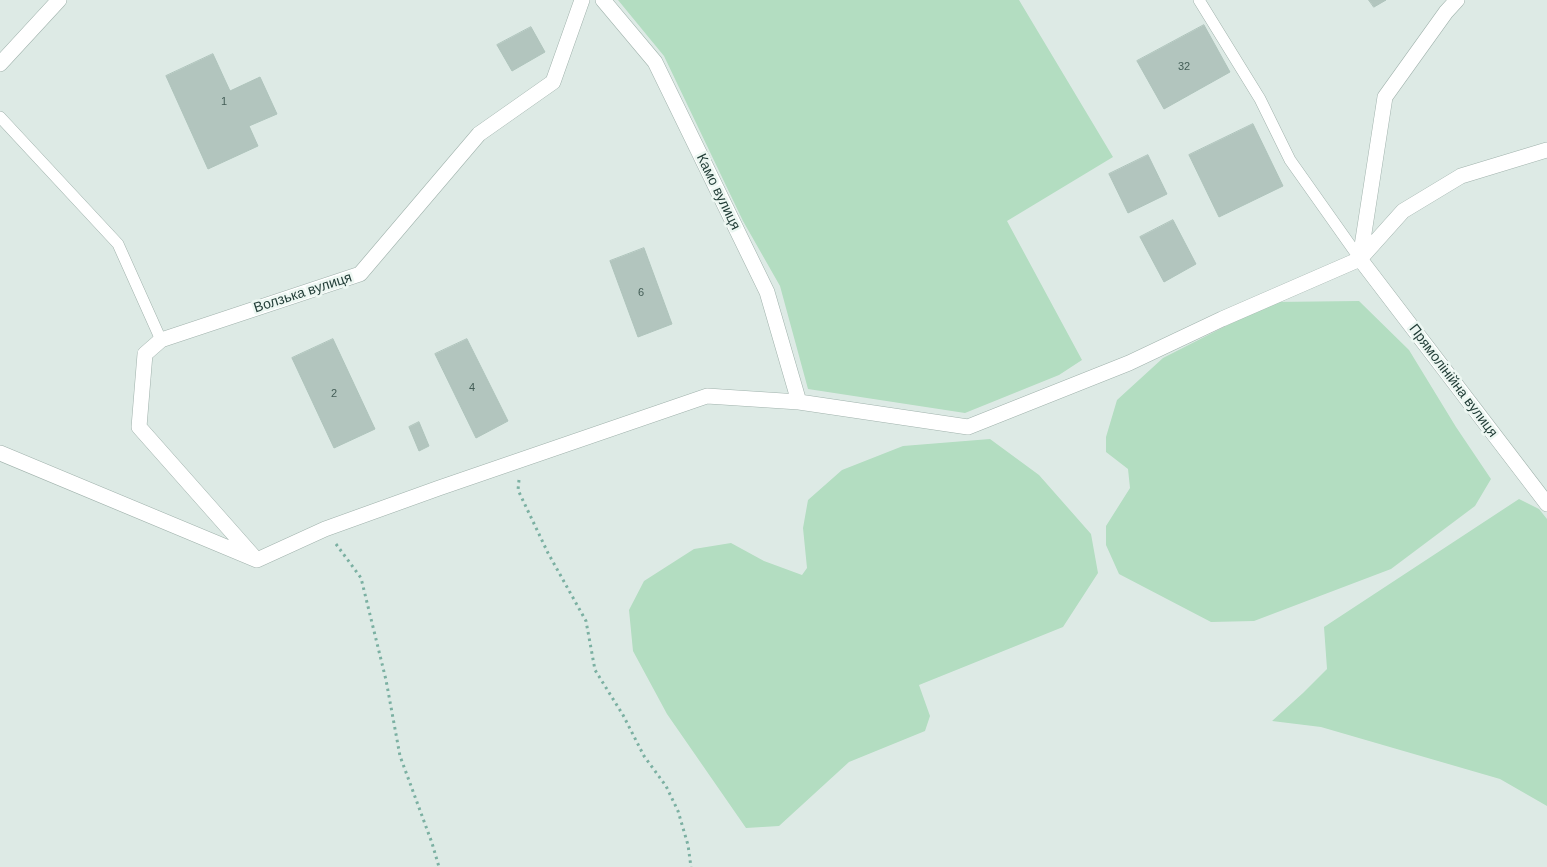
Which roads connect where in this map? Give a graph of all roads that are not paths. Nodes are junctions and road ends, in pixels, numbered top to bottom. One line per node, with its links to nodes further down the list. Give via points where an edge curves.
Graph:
1 (59, 0): 6 (street)
2 (582, 0): 10 (street, Волзька вулиця, via 553,82 480,134 360,274)
3 (603, 0): 11 (street, Камо вулиця, via 654,62 767,292)
4 (1198, 0): 9 (lane, via 1260,99 1290,160)
5 (1457, 0): 9 (street, via 1385,97)
6 (0, 64)
7 (0, 117): 10 (lane, via 118,244)
8 (1547, 150): 9 (street, via 1461,176 1404,212)
9 (1360, 259): 11 (street, via 1129,363 968,427); 13 (street, Прямолінійна вулиця)
10 (161, 340): 14 (street, Волзька вулиця, via 145,354 139,427)
11 (799, 402): 14 (street, via 708,396 325,529)
12 (0, 453): 14 (street)
13 (1547, 504)
14 (257, 560)

